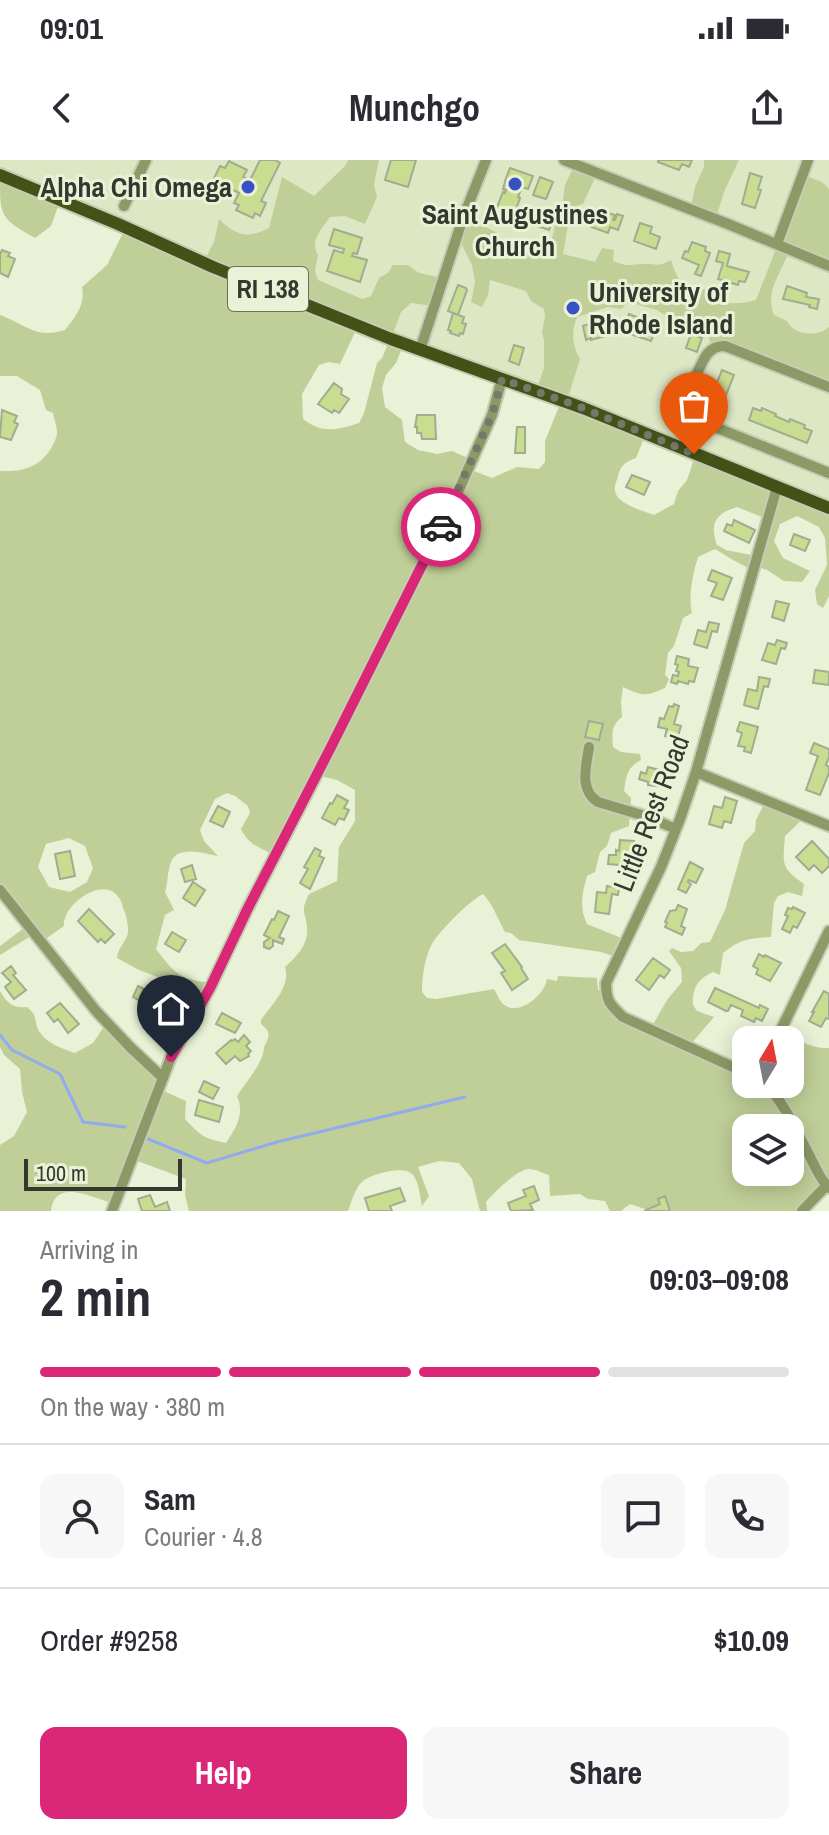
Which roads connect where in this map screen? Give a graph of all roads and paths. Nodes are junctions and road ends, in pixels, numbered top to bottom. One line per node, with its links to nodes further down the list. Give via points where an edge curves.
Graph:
1 (146, 160): 6 (street)
2 (486, 160): 9 (street)
3 (564, 160): 7 (street)
4 (808, 160): 7 (street)
5 (0, 175): 9 (main road, RI 138)
6 (124, 206)
7 (777, 244): 8 (street)
8 (829, 266)
9 (420, 350): 10 (main road, RI 138)
10 (502, 379): 13 (main road, RI 138); 23 (street, via 455,499)
11 (829, 387): 12 (street, via 717,346 706,355 687,408 700,421)
12 (829, 473)
13 (777, 487): 14 (main road, RI 138); 16 (street, Little Rest Road)
14 (829, 508)
15 (589, 747): 18 (street, via 585,779 592,798)
16 (696, 772): 17 (street); 18 (street, Little Rest Road)
17 (829, 826)
18 (676, 829): 22 (street, Little Rest Road, via 606,983 606,995 623,1017)
19 (0, 890): 23 (street, via 96,1011)
20 (829, 931): 21 (street)
21 (783, 1026)
22 (732, 1066)
23 (163, 1078): 26 (street)
24 (776, 1098): 25 (street)
25 (828, 1187): 27 (street)
26 (112, 1211)
27 (802, 1211)

